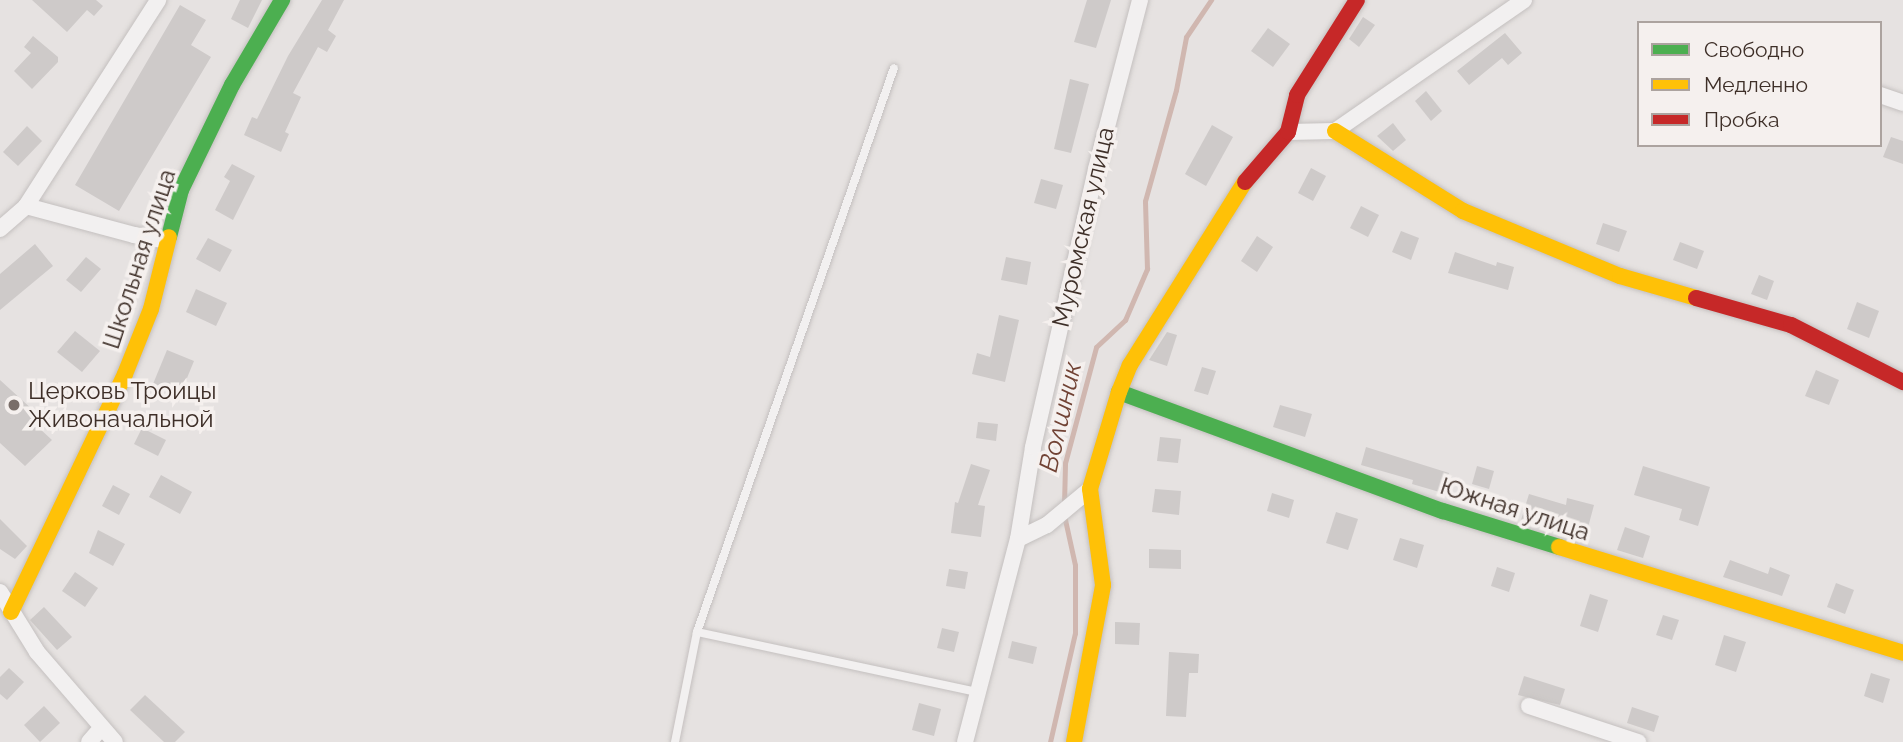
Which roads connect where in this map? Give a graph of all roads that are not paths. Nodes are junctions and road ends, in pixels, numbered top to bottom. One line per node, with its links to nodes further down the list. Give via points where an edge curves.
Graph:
1 (158, 0): 11 (street)
2 (282, 0): 13 (street, Школьная улица, via 232,85 181,190)
3 (1140, 0): 17 (street, Муромская улица, via 1033,447)
4 (1357, 0): 10 (street, via 1297,95)
5 (1524, 0): 9 (street)
6 (894, 68): 20 (lane)
7 (1882, 96): 8 (street)
8 (1903, 103)
9 (1335, 131): 10 (street); 14 (street, via 1463,211 1620,276 1791,325)
10 (1288, 132): 15 (street, via 1244,183 1130,365)
11 (26, 206): 12 (street); 13 (street)
12 (0, 229)
13 (167, 240): 19 (street, Школьная улица, via 151,310 125,374)
14 (1903, 382)
15 (1119, 391): 16 (street); 21 (street, Южная улица, via 1443,511)
16 (1090, 489): 17 (street, via 1046,525); 29 (street, via 1103,584)
17 (1018, 539): 22 (street, Муромская улица)
18 (0, 592): 19 (street)
19 (11, 612): 24 (street, via 37,652)
20 (696, 632): 22 (lane); 27 (lane)
21 (1903, 653)
22 (978, 692): 28 (street, Муромская улица)
23 (1529, 706): 30 (street)
24 (101, 728): 25 (street); 26 (street)
25 (89, 742)
26 (115, 742)
27 (675, 742)
28 (965, 742)
29 (1074, 742)
30 (1638, 742)

